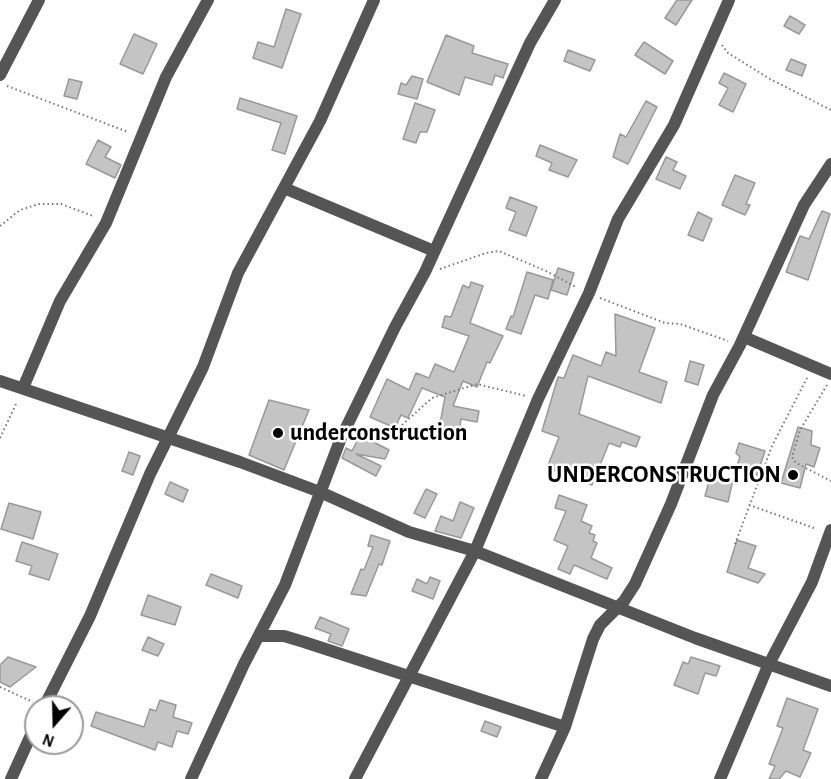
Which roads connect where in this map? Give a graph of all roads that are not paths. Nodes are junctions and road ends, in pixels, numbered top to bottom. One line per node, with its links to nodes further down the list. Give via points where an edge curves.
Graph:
1 (39, 0): 6 (street)
2 (208, 0): 13 (street, via 166,77 106,223 60,301)
3 (374, 0): 8 (street, via 320,121)
4 (555, 0): 9 (street, via 530,43)
5 (729, 0): 17 (street, via 657,156 618,219 589,293 537,399)
6 (0, 75)
7 (831, 165): 10 (street, via 804,205)
8 (284, 188): 9 (street); 14 (street, via 238,273)
9 (434, 251): 15 (street, via 349,421)
10 (742, 341): 11 (street); 18 (street, via 713,394 635,584)
11 (831, 375)
12 (0, 381): 13 (street)
13 (23, 388): 14 (street)
14 (170, 437): 15 (street); 23 (street)
15 (320, 492): 17 (street, via 409,532); 19 (street, via 285,585)
16 (830, 532): 20 (street, via 812,582)
17 (475, 551): 18 (street); 21 (street)
18 (617, 608): 20 (street); 24 (street, via 600,625 593,639)
19 (260, 636): 21 (street, via 284,636); 27 (street)
20 (768, 666): 22 (street); 30 (street)
21 (409, 677): 24 (street); 28 (street)
22 (831, 686)
23 (50, 695)
24 (565, 727): 29 (street)
25 (24, 750): 26 (street)
26 (11, 779)
27 (191, 779)
28 (355, 779)
29 (541, 779)
30 (720, 779)

